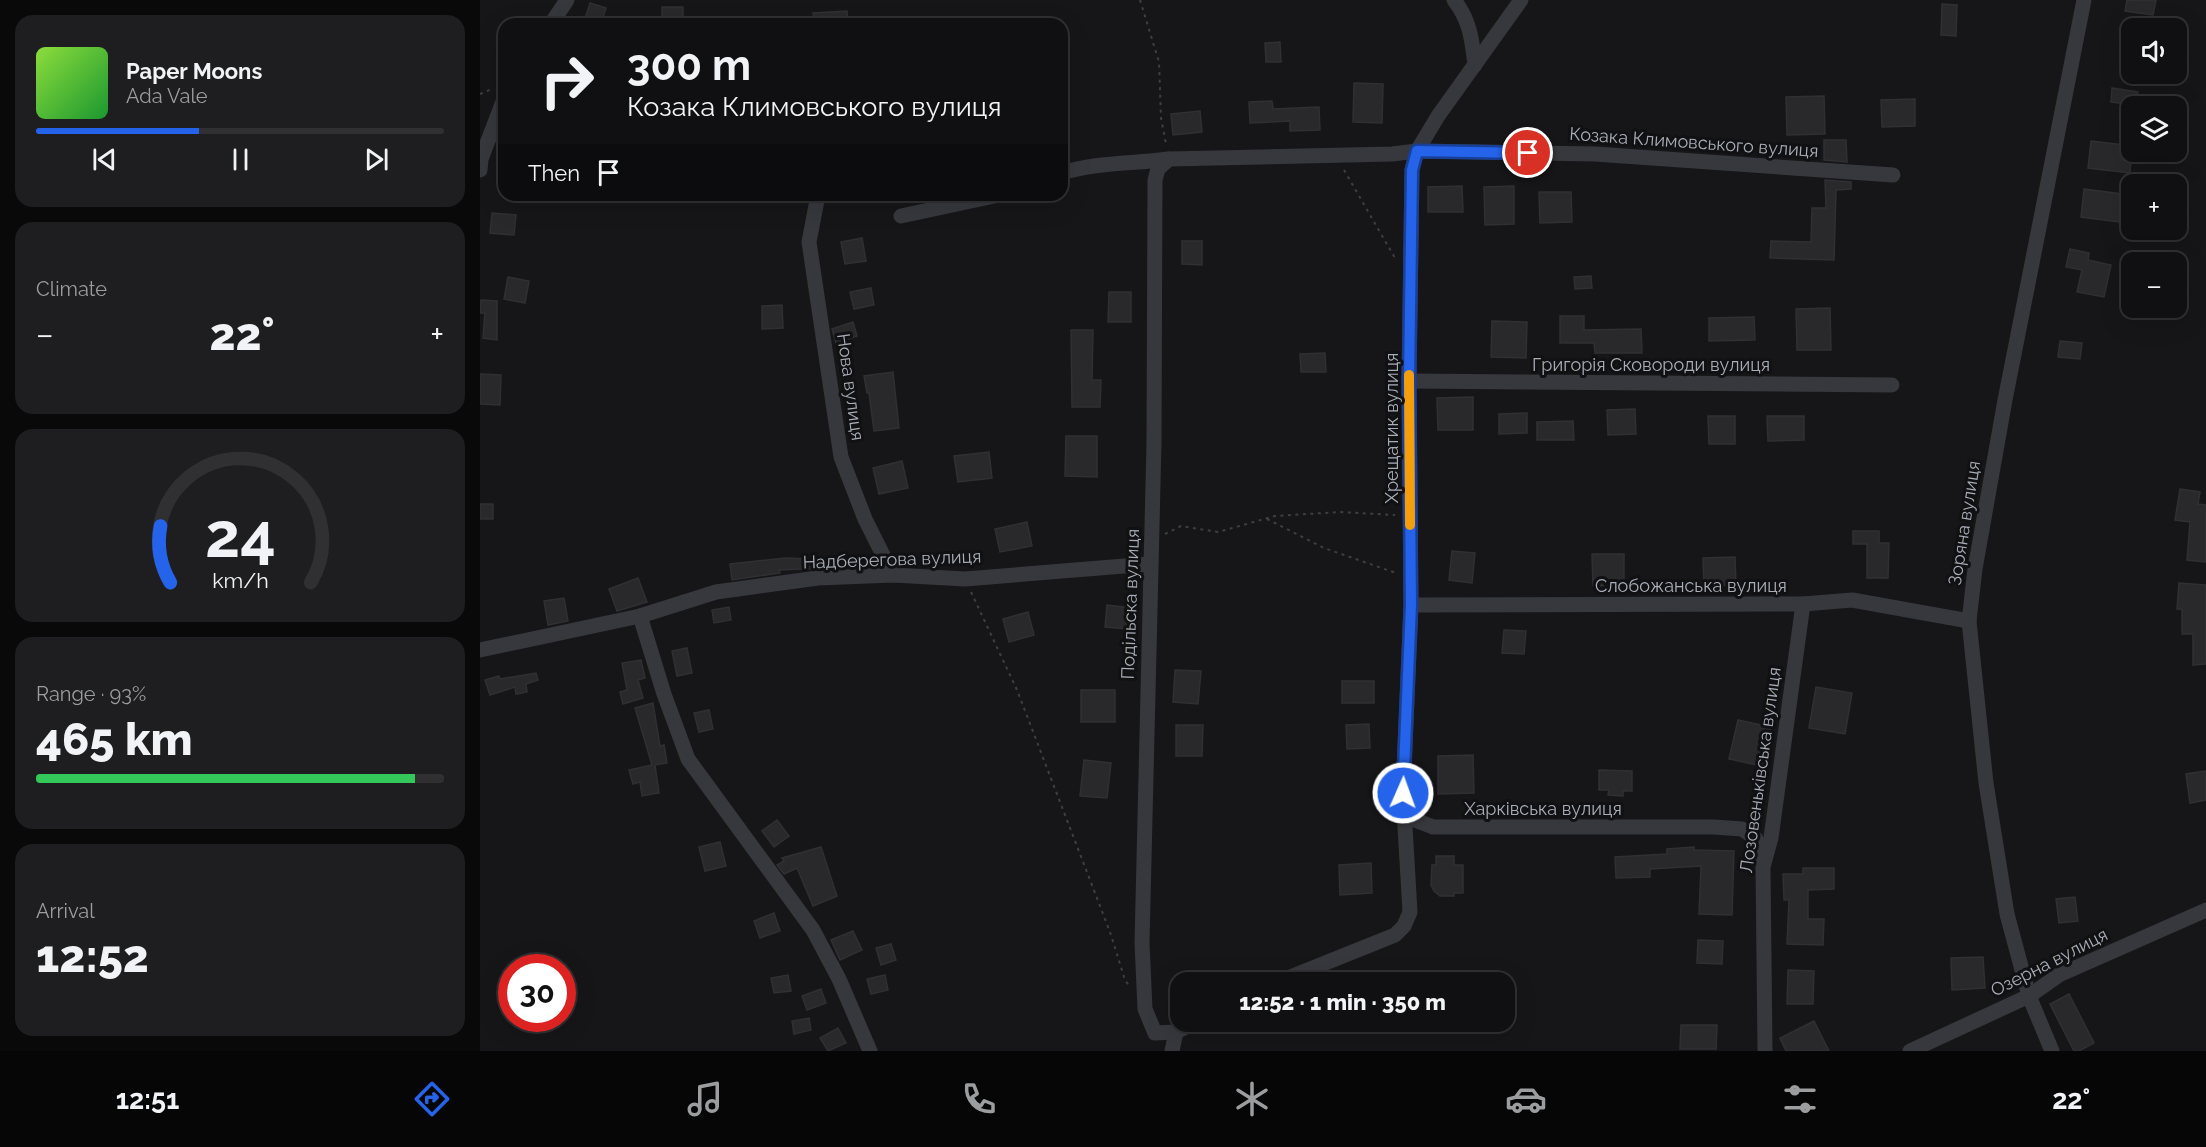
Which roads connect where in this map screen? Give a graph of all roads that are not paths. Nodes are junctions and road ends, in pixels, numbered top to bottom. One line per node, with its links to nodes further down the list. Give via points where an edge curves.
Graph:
1 (567, 0): 5 (street)
2 (1454, 0): 6 (street, via 1470,26)
3 (1521, 0): 6 (street, Хрещатик вулиця)
4 (2085, 0): 23 (street, Зоряна вулиця, via 2005,400)
5 (555, 18)
6 (1475, 65): 8 (street, Хрещатик вулиця)
7 (498, 115): 10 (street)
8 (1417, 151): 9 (street, Козака Климовського вулиця); 12 (street, Козака Климовського вулиця, via 1595,154); 16 (street, Хрещатик вулиця, via 1410,198)
9 (1169, 159): 11 (street); 18 (street, Подільска вулиця, via 1158,169 1155,180 1154,443)
10 (480, 170)
11 (1068, 171)
12 (1893, 175)
13 (817, 201): 19 (street, Нова вулиця, via 809,242 841,457 864,519)
14 (971, 201): 15 (street)
15 (901, 216)
16 (1409, 381): 17 (street, Григорія Сковороди вулиця); 21 (street, Хрещатик вулиця)
17 (1892, 386)
18 (1149, 564): 19 (street, Надберегова вулиця, via 965,579); 30 (street, Подільска вулиця, via 1142,943 1145,1010 1155,1033)
19 (893, 574): 22 (street, Надберегова вулиця, via 818,578 716,591)
20 (1803, 604): 21 (street, Слобожанська вулиця); 23 (street, Слобожанська вулиця, via 1852,600); 26 (street, Лозовеньківська вулиця, via 1771,838)
21 (1411, 605): 25 (street, Хрещатик вулиця)
22 (640, 616): 24 (street, Надберегова вулиця); 31 (street, via 688,759 813,930)
23 (1969, 621): 29 (street, Зоряна вулиця, via 1986,783 2007,914)
24 (480, 650)
25 (1405, 816): 26 (street, Харківська вулиця, via 1422,825 1443,827 1742,829 1758,842); 28 (street, via 1410,912 1404,926 1395,935)
26 (1763, 867): 33 (street, Лозовеньківська вулиця)
27 (2206, 910): 29 (street, Озерна вулиця, via 2059,975)
28 (1303, 972)
29 (2029, 996): 34 (street, Озерна вулиця); 35 (street, Зоряна вулиця)
30 (1176, 1032): 32 (street)
31 (870, 1051)
32 (1172, 1051)
33 (1765, 1051)
34 (1910, 1051)
35 (2052, 1051)

